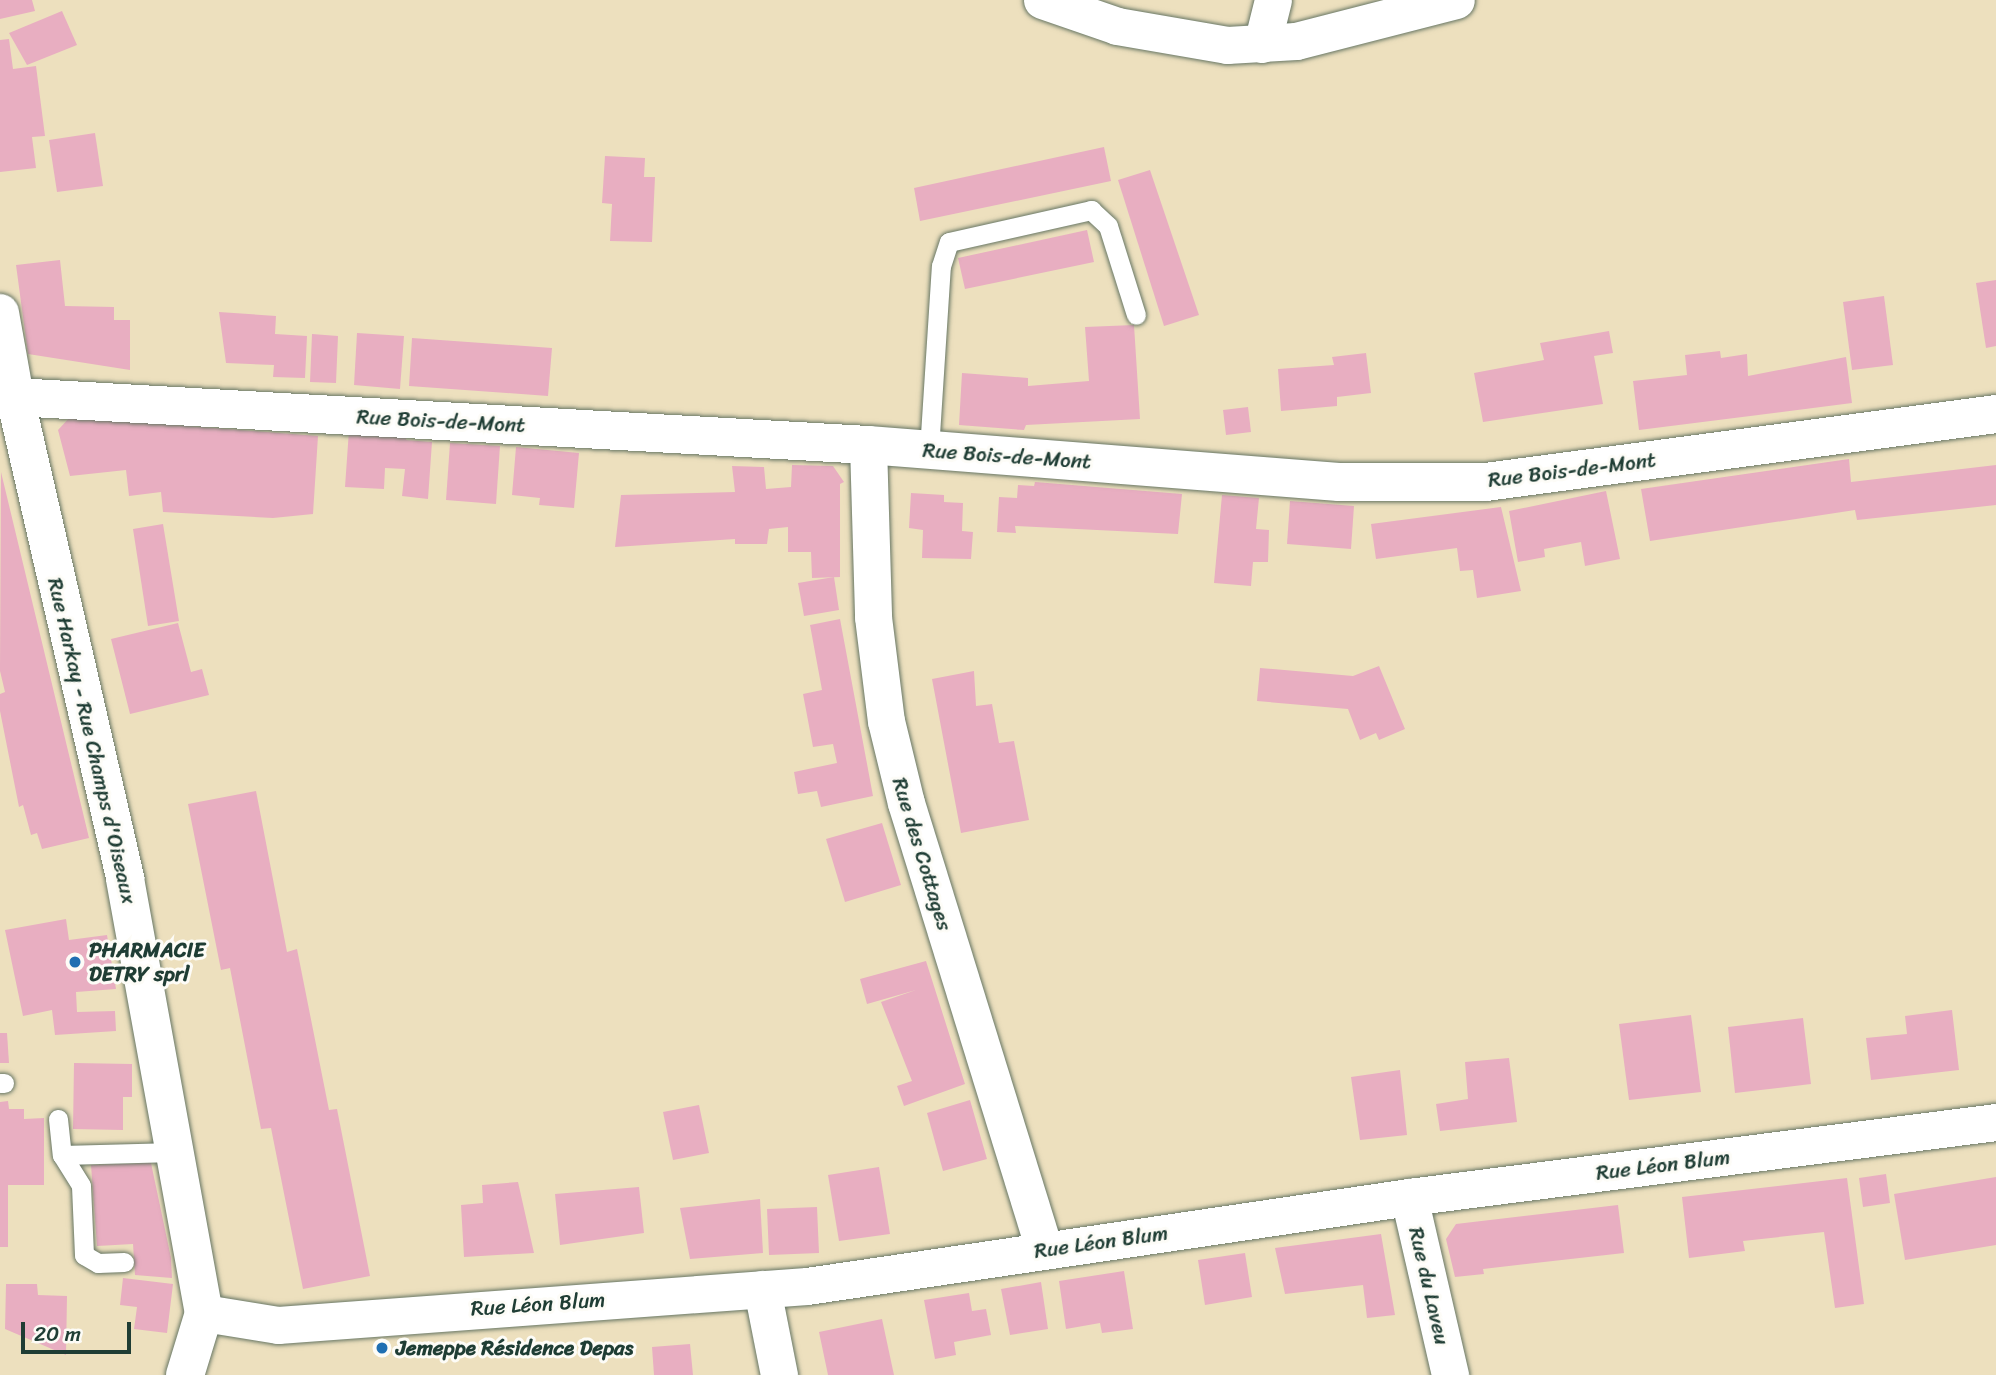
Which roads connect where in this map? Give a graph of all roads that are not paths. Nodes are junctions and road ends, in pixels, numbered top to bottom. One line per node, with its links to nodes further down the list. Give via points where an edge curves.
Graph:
1 (1042, 0): 5 (street, via 1117,26 1184,40)
2 (1273, 0): 5 (street)
3 (1456, 0): 4 (street)
4 (1384, 9): 5 (street, via 1332,34)
5 (1262, 44)
6 (0, 313): 9 (street, Rue Harkay - Rue Champs d'Oiseaux)
7 (1136, 314): 11 (lane, via 1108,226 1091,210 949,242 941,266)
8 (1996, 414): 11 (street, Rue Bois-de-Mont, via 1486,482 1339,482)
9 (12, 417): 10 (street, Rue Bois-de-Mont); 14 (street, Rue Harkay - Rue Champs d'Oiseaux, via 125,879)
10 (868, 445): 11 (street, Rue Bois-de-Mont); 17 (street, Rue des Cottages, via 873,617 886,720 906,803)
11 (929, 450)
12 (58, 1119): 15 (lane)
13 (1996, 1122): 16 (street, Rue Léon Blum)
14 (175, 1152): 15 (lane); 20 (street, Rue Harkay - Rue Champs d'Oiseaux)
15 (62, 1155): 18 (lane, via 81,1186 84,1255 98,1263)
16 (1409, 1197): 17 (street, Rue Léon Blum); 23 (street, Rue du Laveu)
17 (1044, 1250): 19 (street, Rue Léon Blum)
18 (124, 1262)
19 (762, 1289): 20 (street, Rue Léon Blum, via 278,1325); 22 (street)
20 (204, 1313): 21 (street, Rue Harkay - Rue Champs d'Oiseaux)
21 (185, 1375)
22 (779, 1375)
23 (1450, 1375)

